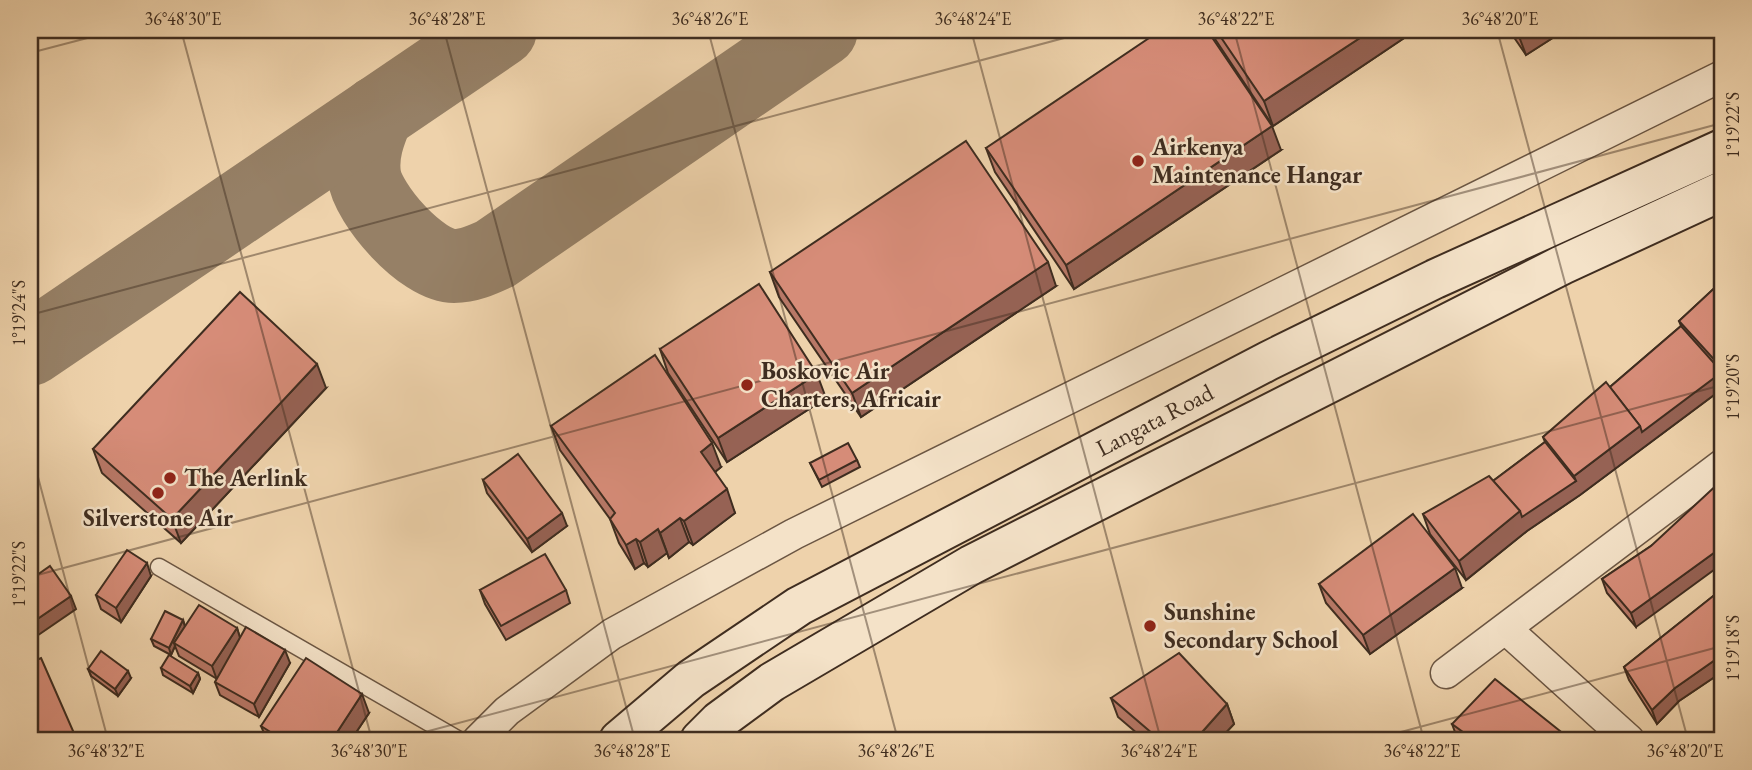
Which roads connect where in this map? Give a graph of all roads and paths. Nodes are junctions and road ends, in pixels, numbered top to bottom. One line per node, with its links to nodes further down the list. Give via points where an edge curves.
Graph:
1 (1722, 76): 9 (street, via 794,534 612,635 507,711)
2 (1722, 149): 10 (main road, Langata Road, via 1268,361 799,606 691,678)
3 (1722, 191): 11 (main road, Langata Road, via 1562,265 971,565 772,682)
4 (1722, 466): 6 (street)
5 (159, 567): 8 (lane)
6 (1506, 629): 7 (street); 12 (street)
7 (1446, 673)
8 (459, 740)
9 (478, 740)
10 (619, 740)
11 (700, 740)
12 (1629, 740)

